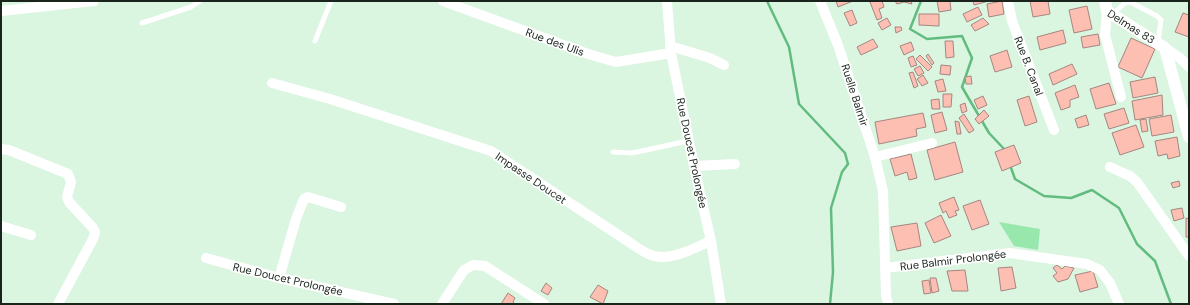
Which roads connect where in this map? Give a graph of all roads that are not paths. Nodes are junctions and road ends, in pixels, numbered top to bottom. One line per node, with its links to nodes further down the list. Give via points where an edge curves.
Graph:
1 (94, 1): 8 (street)
2 (200, 1): 10 (lane, via 190,7)
3 (331, 1): 11 (lane)
4 (442, 1): 13 (street, Rue des Ulis, via 616,62)
5 (667, 1): 13 (street, Rue Doucet Prolongée)
6 (820, 1): 24 (street, Ruelle Balmir, via 838,45)
7 (1008, 1): 18 (street, Rue B. Canal, via 1012,21)
8 (5, 8)
9 (1108, 9): 12 (street, Delmas 83); 12 (lane, via 1130,2 1157,16 1161,20); 17 (street, via 1105,35)
10 (142, 23)
11 (315, 41)
12 (1161, 45): 15 (street, Delmas 83); 19 (street, Delmas 83)
13 (670, 50): 14 (street, via 710,58); 20 (street, Rue Doucet Prolongée)
14 (724, 65)
15 (1189, 67)
16 (272, 83): 31 (street, Impasse Doucet, via 330,98 490,151 652,256 682,253)
17 (1121, 98)
18 (1054, 130)
19 (1189, 137)
20 (688, 141): 23 (lane, via 632,153); 26 (street, Rue Doucet Prolongée)
21 (932, 143): 24 (street)
22 (1, 149): 36 (street, via 68,174 71,182 68,202 95,232)
23 (613, 152)
24 (875, 157): 34 (street, Ruelle Balmir, via 883,191)
25 (735, 164): 26 (street)
26 (694, 166): 31 (street, Rue Doucet Prolongée)
27 (1110, 167): 32 (street, via 1137,182)
28 (341, 207): 35 (street, via 308,197 304,199)
29 (1, 226): 30 (street)
30 (31, 235)
31 (711, 241): 40 (street, Rue Doucet Prolongée)
32 (1189, 256)
33 (206, 258): 35 (street, Rue Doucet Prolongée)
34 (885, 268): 41 (street, Ruelle Balmir); 42 (street, Rue Balmir Prolongée, via 1010,253 1087,264 1100,270)
35 (279, 278): 37 (street, Rue Doucet Prolongée)
36 (58, 304)
37 (394, 304)
38 (442, 304): 39 (street, via 464,270 473,265 485,266)
39 (544, 304)
40 (721, 304)
41 (888, 304)
42 (1119, 304)

